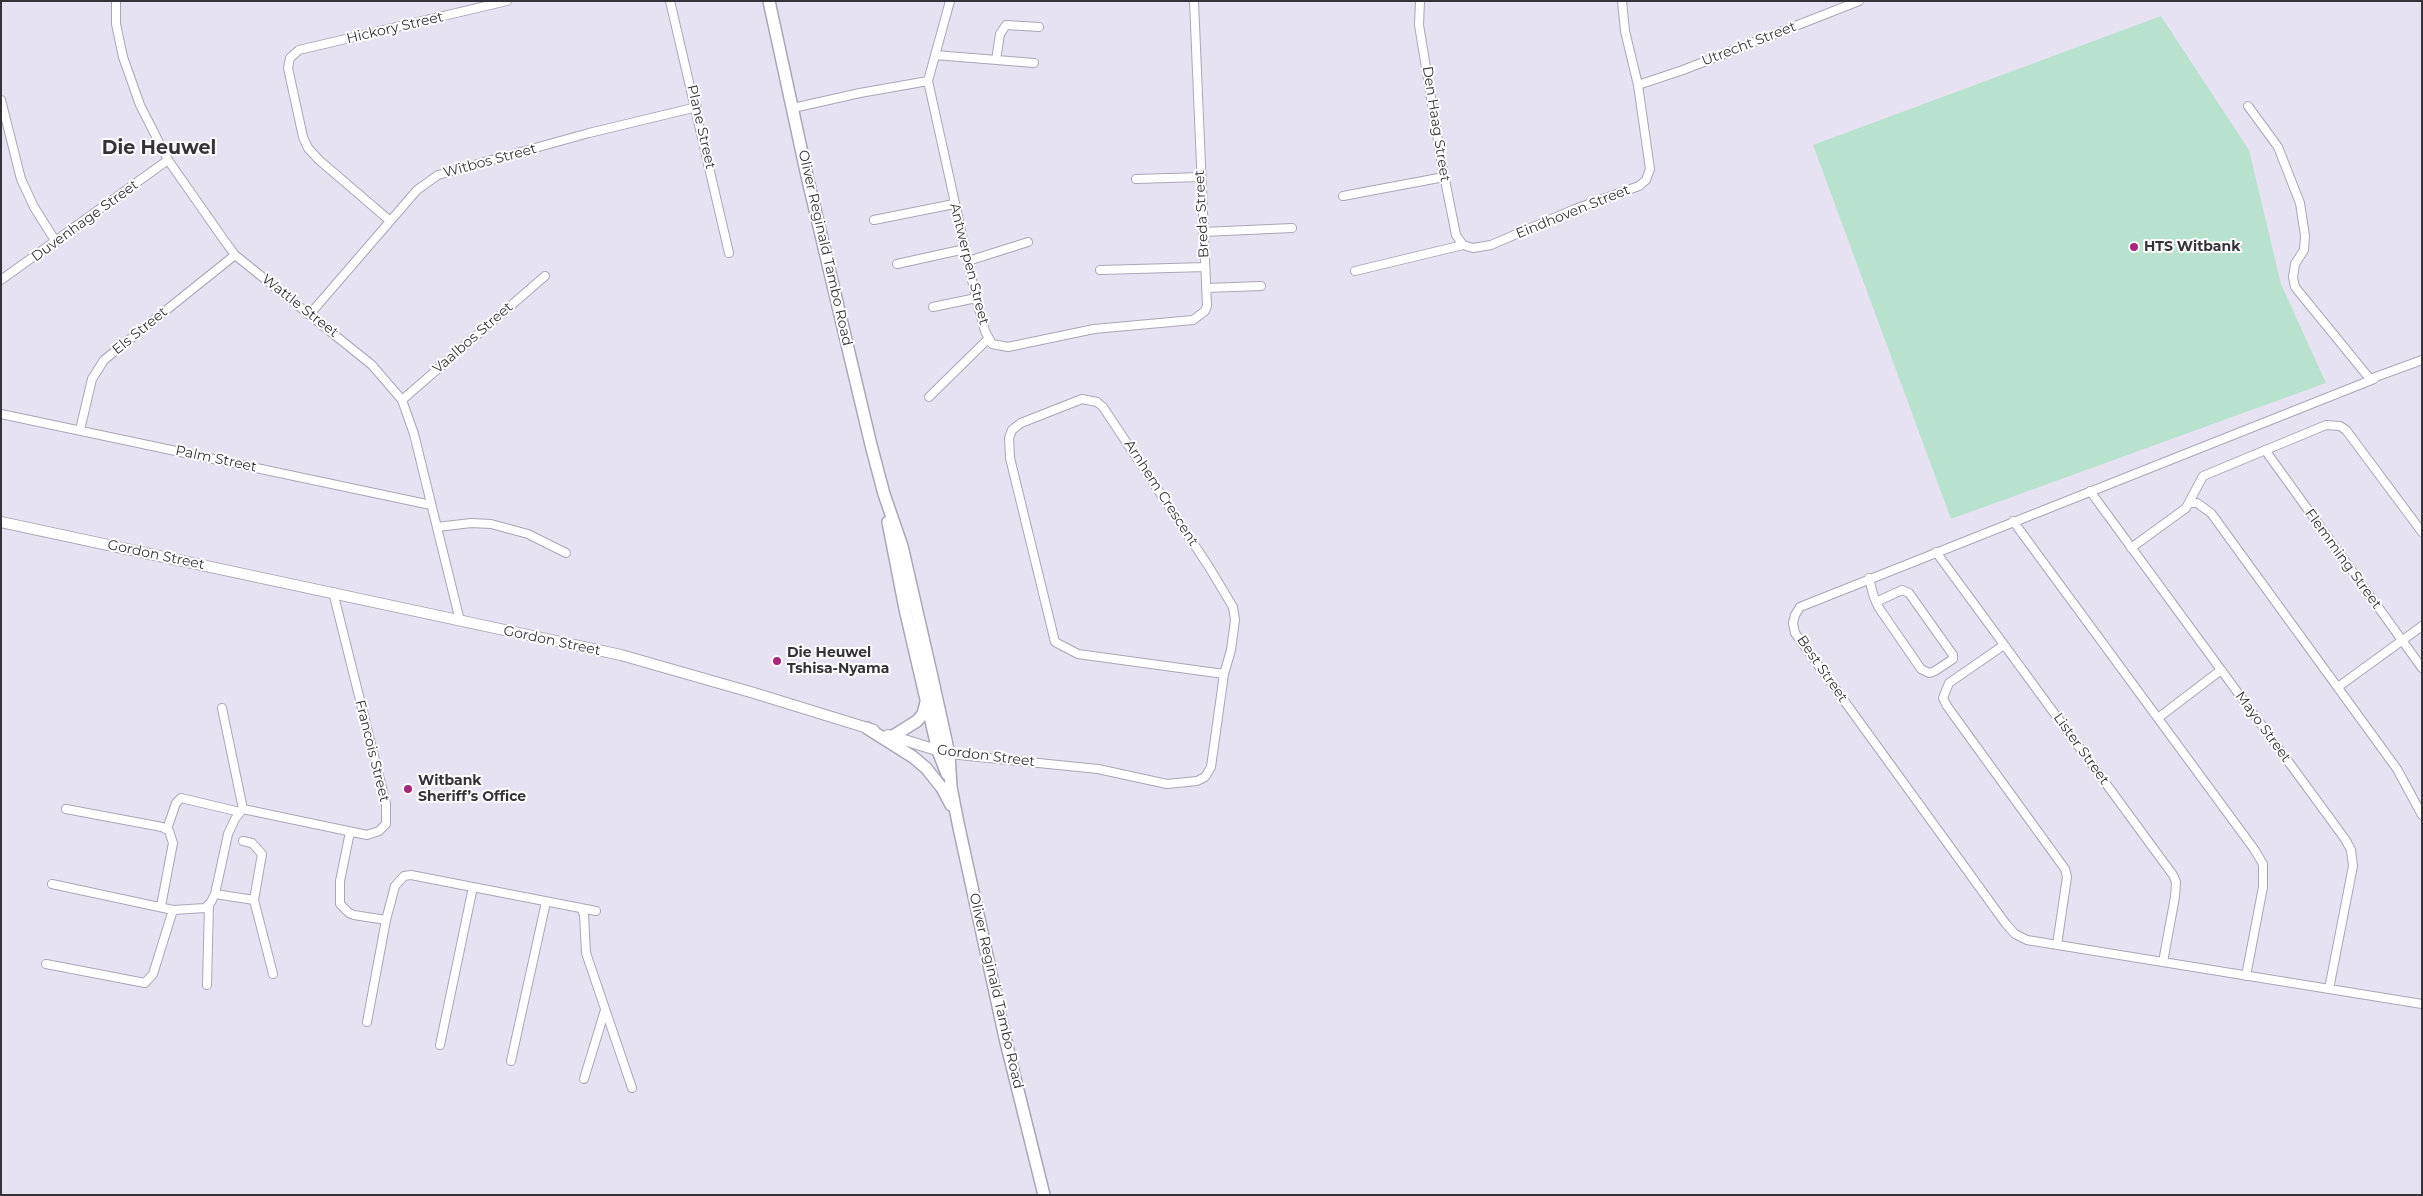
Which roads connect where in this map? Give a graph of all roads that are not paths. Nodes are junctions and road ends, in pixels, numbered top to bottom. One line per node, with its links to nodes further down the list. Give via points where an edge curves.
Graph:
1 (116, 1): 20 (street, Wattle Street, via 116,24 123,57 140,105)
2 (507, 1): 26 (street, Hickory Street, via 292,54 288,62 308,148)
3 (670, 1): 18 (street, Plane Street)
4 (769, 1): 19 (main road, Oliver Reginald Tambo Road)
5 (950, 1): 11 (street)
6 (1194, 1): 21 (street, Breda Street)
7 (1420, 1): 22 (street, Den Haag Street, via 1419,25)
8 (1622, 1): 15 (street, Eindhoven Street)
9 (1859, 1): 15 (street, Utrecht Street)
10 (1039, 27): 12 (street, via 1006,25 1000,34)
11 (935, 55): 12 (street); 14 (street)
12 (996, 60): 13 (street)
13 (1034, 63)
14 (928, 81): 19 (street, via 860,92); 25 (street, Antwerpen Street)
15 (1638, 85): 32 (street, Eindhoven Street, via 1650,169 1643,183 1491,245 1472,248)
16 (1, 100): 30 (street, via 21,179)
17 (2248, 106): 51 (street, via 2278,147 2300,203 2304,250 2295,264 2294,287 2366,376)
18 (697, 107): 26 (street, Witbos Street, via 438,175 417,190); 34 (street, Plane Street)
19 (794, 108): 58 (main road, Oliver Reginald Tambo Road)
20 (168, 160): 30 (street, Duvenhage Street); 35 (street, Wattle Street)
21 (1201, 177): 23 (street); 29 (street, Breda Street)
22 (1444, 177): 24 (street); 32 (street, Den Haag Street, via 1456,235)
23 (1136, 179)
24 (1343, 196)
25 (954, 204): 27 (street); 33 (street, Antwerpen Street)
26 (389, 220): 47 (street, Witbos Street)
27 (874, 220)
28 (1292, 228): 29 (street)
29 (1203, 232): 38 (street, Breda Street)
30 (56, 242): 42 (street, Duvenhage Street)
31 (1028, 242): 36 (street)
32 (1463, 244): 40 (street, Eindhoven Street)
33 (965, 249): 36 (street, Antwerpen Street); 37 (street)
34 (729, 254)
35 (235, 255): 47 (street, Wattle Street); 55 (street, Els Street, via 104,360 92,379)
36 (968, 261): 45 (street, Antwerpen Street)
37 (898, 264)
38 (1205, 267): 39 (street); 44 (street, Breda Street)
39 (1100, 270)
40 (1354, 271)
41 (545, 276): 53 (street, Vaalbos Street)
42 (1, 280)
43 (1261, 286): 44 (street)
44 (1206, 288): 48 (street, Breda Street, via 1205,311 1194,320)
45 (976, 298): 46 (street); 49 (street, Antwerpen Street)
46 (933, 306)
47 (310, 314): 53 (street, Wattle Street, via 372,365)
48 (1094, 329): 49 (street, Antwerpen Street, via 1008,347 998,346)
49 (988, 339): 52 (street)
50 (2422, 360): 51 (street, Best Street)
51 (2374, 379): 57 (street, Best Street)
52 (929, 397)
53 (402, 400): 60 (street, Wattle Street)
54 (1, 414): 55 (street, Palm Street)
55 (80, 430): 60 (street, Palm Street)
56 (2265, 450): 59 (street, via 2203,476); 64 (street, via 2326,425 2340,426); 73 (street, Flemming Street)
57 (2090, 491): 62 (street, Best Street); 65 (street, Mayo Street)
58 (884, 494): 79 (main road, Oliver Reginald Tambo Road, via 892,548); 84 (main road, Oliver Reginald Tambo Road, via 902,546)
59 (2190, 502): 65 (street); 78 (street, via 2211,513)
60 (431, 504): 63 (street, Wattle Street)
61 (1, 522): 69 (street, Gordon Street)
62 (2012, 522): 66 (street, Best Street); 81 (street)
63 (437, 527): 67 (street, via 492,524 528,534); 71 (street, Wattle Street)
64 (2422, 532)
65 (2131, 548): 76 (street, Mayo Street)
66 (1936, 552): 68 (street, Best Street); 74 (street, Lister Street)
67 (566, 553)
68 (1869, 578): 70 (street); 104 (street, Best Street, via 1800,607 1793,623 1796,633 2006,924 2028,940)
69 (333, 592): 71 (street, Gordon Street); 91 (street, Francois Street, via 387,818 384,828 374,833)
70 (1876, 602): 70 (street, via 1921,669 1935,672 1953,658 1909,593 1902,590)
71 (460, 621): 82 (street, Gordon Street, via 621,655)
72 (2422, 626): 73 (street)
73 (2402, 640): 75 (street, Flemming Street); 78 (street)
74 (2004, 645): 104 (street, via 1949,683 1944,698 2065,869 2068,877); 105 (street, Lister Street, via 2173,875 2175,897)
75 (2422, 668)
76 (2221, 670): 81 (street); 110 (street, Mayo Street, via 2350,850 2353,866)
77 (1224, 674): 77 (street, Arnhem Crescent, via 1078,654 1061,647 1052,635 1010,458 1012,430 1029,419 1082,399 1097,402 1103,407 1233,607 1236,620); 85 (street, Arnhem Crescent, via 1212,767)
78 (2338, 687): 88 (street, via 2397,768)
79 (926, 700): 83 (main road, via 923,714 917,722); 84 (main road, Oliver Reginald Tambo Road)
80 (222, 708): 87 (street)
81 (2158, 718): 108 (street, via 2263,864 2263,887)
82 (867, 728): 83 (street, Gordon Street); 89 (main road, via 926,768 942,788)
83 (893, 736): 84 (street, Gordon Street)
84 (944, 752): 85 (street, Gordon Street, via 1098,769 1167,784 1197,782); 89 (main road, Oliver Reginald Tambo Road)
85 (1205, 777)
86 (66, 809): 90 (street)
87 (242, 810): 90 (street, Francois Street, via 181,798); 91 (street, Francois Street); 95 (street, via 228,834)
88 (2422, 815)
89 (958, 823): 118 (main road, Oliver Reginald Tambo Road)
90 (167, 829): 99 (street, via 173,843)
91 (350, 832): 103 (street, via 340,881 340,904 348,913)
92 (243, 841): 96 (street, via 252,843 262,854)
93 (52, 884): 99 (street)
94 (473, 887): 97 (street); 103 (street, via 404,876 395,886); 114 (street)
95 (215, 894): 96 (street); 98 (street)
96 (254, 900): 107 (street)
97 (546, 902): 100 (street); 115 (street)
98 (209, 905): 101 (street, via 194,910); 109 (street)
99 (161, 906): 101 (street)
100 (582, 908): 102 (street); 112 (street, via 586,953)
101 (173, 910): 106 (street, via 154,974 145,983)
102 (596, 911)
103 (386, 920): 113 (street)
104 (2057, 945): 105 (street)
105 (2163, 962): 108 (street)
106 (46, 964)
107 (273, 974)
108 (2246, 976): 110 (street)
109 (207, 985)
110 (2329, 989): 111 (street)
111 (2422, 1004)
112 (605, 1010): 116 (street); 117 (street)
113 (367, 1022)
114 (440, 1045)
115 (511, 1061)
116 (584, 1079)
117 (632, 1088)
118 (1044, 1195)

